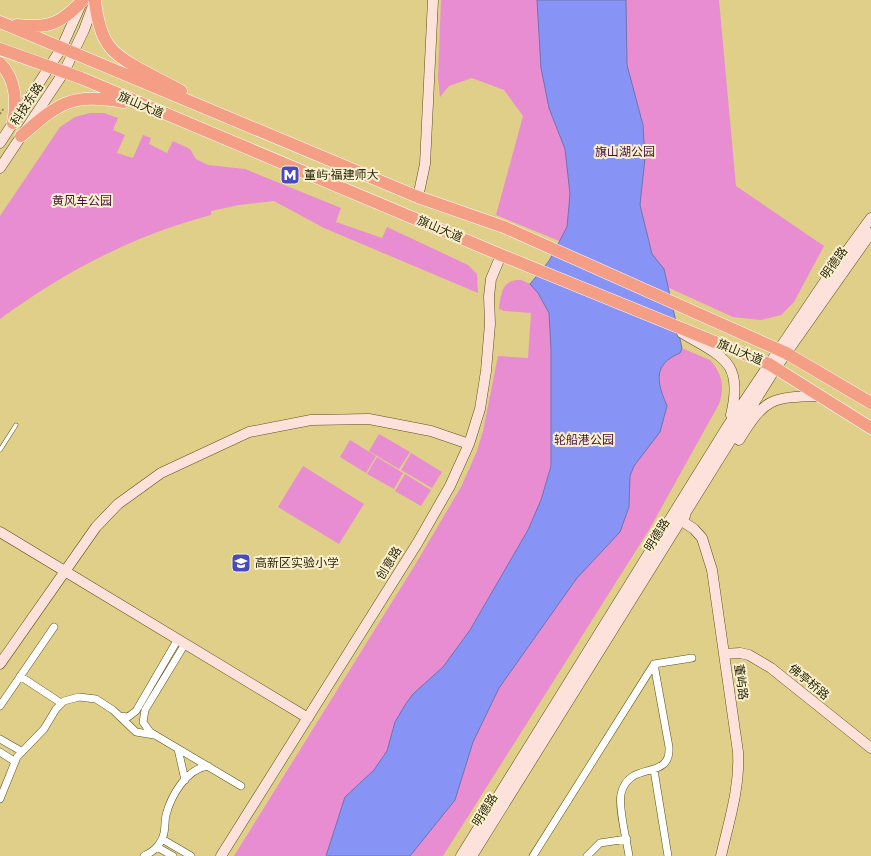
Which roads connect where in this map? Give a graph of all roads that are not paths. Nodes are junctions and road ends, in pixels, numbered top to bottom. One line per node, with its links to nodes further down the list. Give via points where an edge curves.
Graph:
1 (91, 0): 3 (highway, via 51,24 38,27); 5 (street, 科技东路); 6 (street, 科技东路); 11 (highway, via 101,30 119,56)
2 (433, 0): 16 (street, via 425,164)
3 (1, 22): 5 (highway, 旗山大道)
4 (0, 49): 8 (highway, 旗山大道)
5 (61, 49): 6 (highway, 旗山大道); 8 (street, 科技东路)
6 (73, 54): 9 (street, 科技东路); 11 (highway, 旗山大道)
7 (0, 63): 12 (highway, via 12,80 16,109)
8 (51, 66): 9 (highway, 旗山大道); 12 (street, 科技东路)
9 (64, 72): 10 (highway, 旗山大道); 13 (street, 科技东路)
10 (144, 106): 13 (highway, via 98,98 76,100 47,114); 19 (highway, 旗山大道)
11 (223, 116): 16 (highway, 旗山大道)
12 (13, 123): 14 (street, 科技东路)
13 (21, 136): 15 (street, 科技东路)
14 (0, 143)
15 (0, 168)
16 (418, 197): 21 (highway, 旗山大道, via 504,227)
17 (871, 218): 21 (street, 明德路)
18 (871, 233): 21 (street, 明德路)
19 (501, 255): 20 (highway, 旗山大道); 28 (street, 创意路, via 491,278 486,371 480,409)
20 (661, 320): 22 (highway, 旗山大道); 25 (street, via 720,355 729,365 735,380)
21 (782, 352): 22 (street, 明德路); 24 (highway, 旗山大道)
22 (772, 367): 23 (highway, 旗山大道); 25 (street); 30 (street, 明德路)
23 (820, 396): 27 (highway, 旗山大道); 30 (street, via 787,397 762,407)
24 (871, 403)
25 (729, 424): 63 (street)
26 (16, 425): 29 (lane)
27 (871, 428)
28 (468, 444): 32 (street, via 431,431 369,418 311,420 249,432 160,473 145,483 118,504 96,527); 43 (street, 创意路, via 436,511)
29 (0, 450)
30 (682, 521): 35 (street, 董屿路, via 702,538 707,552); 64 (street, 明德路)
31 (0, 532): 32 (street)
32 (64, 571): 34 (street); 37 (street)
33 (54, 627): 39 (street)
34 (182, 641): 42 (street, via 136,711 128,717); 43 (street); 44 (street, via 143,714 145,726)
35 (724, 654): 46 (street, 佛亭桥路, via 749,655 771,668); 69 (street, 董屿路, via 739,770)
36 (692, 658): 38 (street)
37 (0, 664)
38 (654, 664): 52 (street, via 670,752 666,762); 65 (street)
39 (20, 676): 40 (street); 41 (street)
40 (61, 703): 42 (street, via 79,697 92,698 105,703); 48 (street, via 44,729)
41 (0, 706)
42 (120, 716): 44 (street, via 136,732)
43 (308, 718): 62 (street, 创意路)
44 (154, 735): 47 (street)
45 (0, 740): 48 (street)
46 (871, 748)
47 (178, 749): 51 (street); 53 (street)
48 (21, 751): 50 (street)
49 (0, 752): 50 (street)
50 (14, 761): 55 (street)
51 (208, 766): 53 (street, via 192,772); 54 (street)
52 (654, 770): 57 (street, via 636,774 624,787 620,799); 68 (street)
53 (184, 780): 56 (street, via 168,810)
54 (241, 786)
55 (0, 799)
56 (162, 839): 58 (street); 61 (street)
57 (627, 839): 66 (street, via 600,843); 67 (street)
58 (158, 847): 59 (street); 60 (street)
59 (144, 856)
60 (173, 856)
61 (191, 856)
62 (221, 856)
63 (461, 856)
64 (472, 856)
65 (533, 856)
66 (587, 856)
67 (630, 856)
68 (668, 856)
69 (721, 856)

